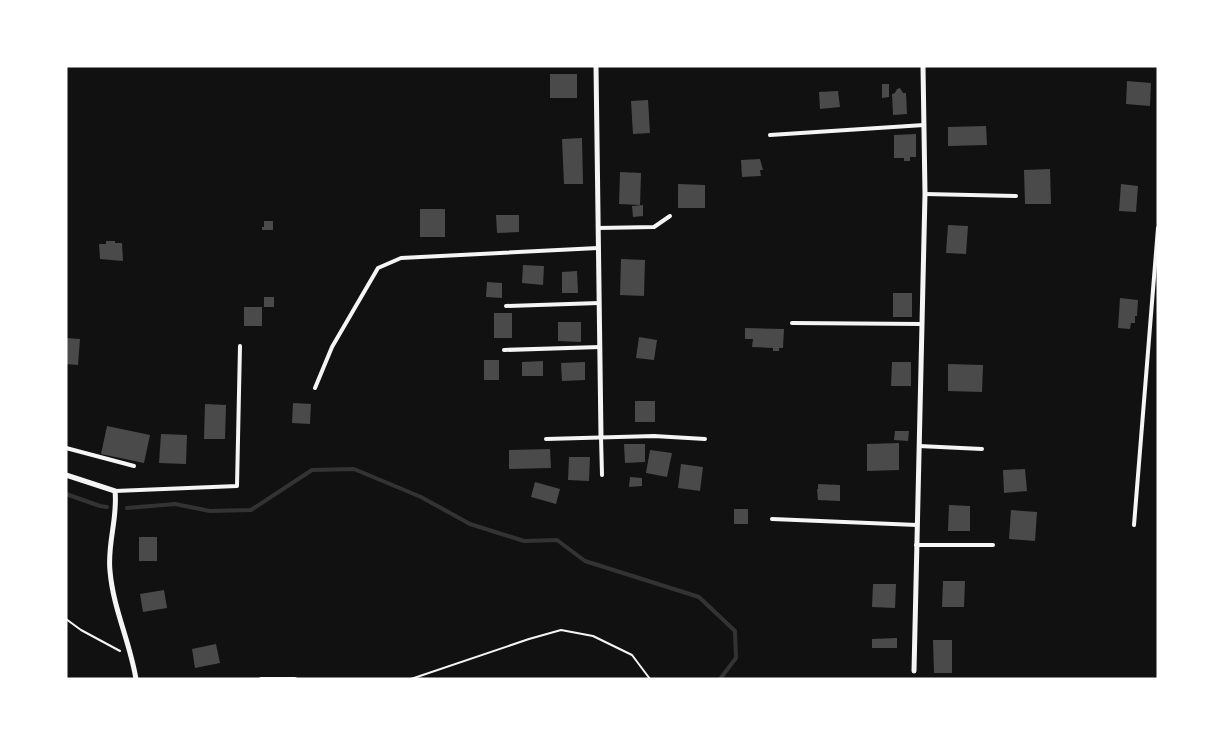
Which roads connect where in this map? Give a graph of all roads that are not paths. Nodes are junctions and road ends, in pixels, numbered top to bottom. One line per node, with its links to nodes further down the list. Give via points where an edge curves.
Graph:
1 (596, 66): 8 (street)
2 (923, 66): 3 (street)
3 (924, 126): 4 (lane); 5 (street)
4 (770, 135)
5 (925, 194): 6 (lane); 14 (street)
6 (1016, 196)
7 (670, 216): 8 (lane, via 654,227)
8 (598, 228): 10 (street)
9 (1158, 228): 31 (lane)
10 (598, 248): 11 (street); 18 (lane, via 401,258 378,268 332,347)
11 (599, 303): 12 (lane); 16 (street)
12 (506, 306)
13 (792, 323): 14 (lane)
14 (922, 324): 22 (street)
15 (240, 346): 28 (lane, via 237,486)
16 (600, 347): 17 (lane); 19 (street)
17 (504, 350)
18 (316, 388)
19 (601, 437): 20 (lane); 21 (lane); 27 (lane)
20 (705, 438)
21 (546, 439)
22 (919, 446): 24 (lane); 30 (street)
23 (66, 448): 25 (lane)
24 (982, 448)
25 (134, 466)
26 (66, 475): 28 (street)
27 (602, 475)
28 (115, 491): 35 (street, via 117,505 109,547 112,591)
29 (772, 519): 30 (lane)
30 (917, 525): 32 (street)
31 (1134, 526)
32 (916, 544): 33 (lane); 34 (street)
33 (992, 545)
34 (914, 671)
35 (136, 679)
36 (261, 679): 37 (lane)
37 (295, 679)

